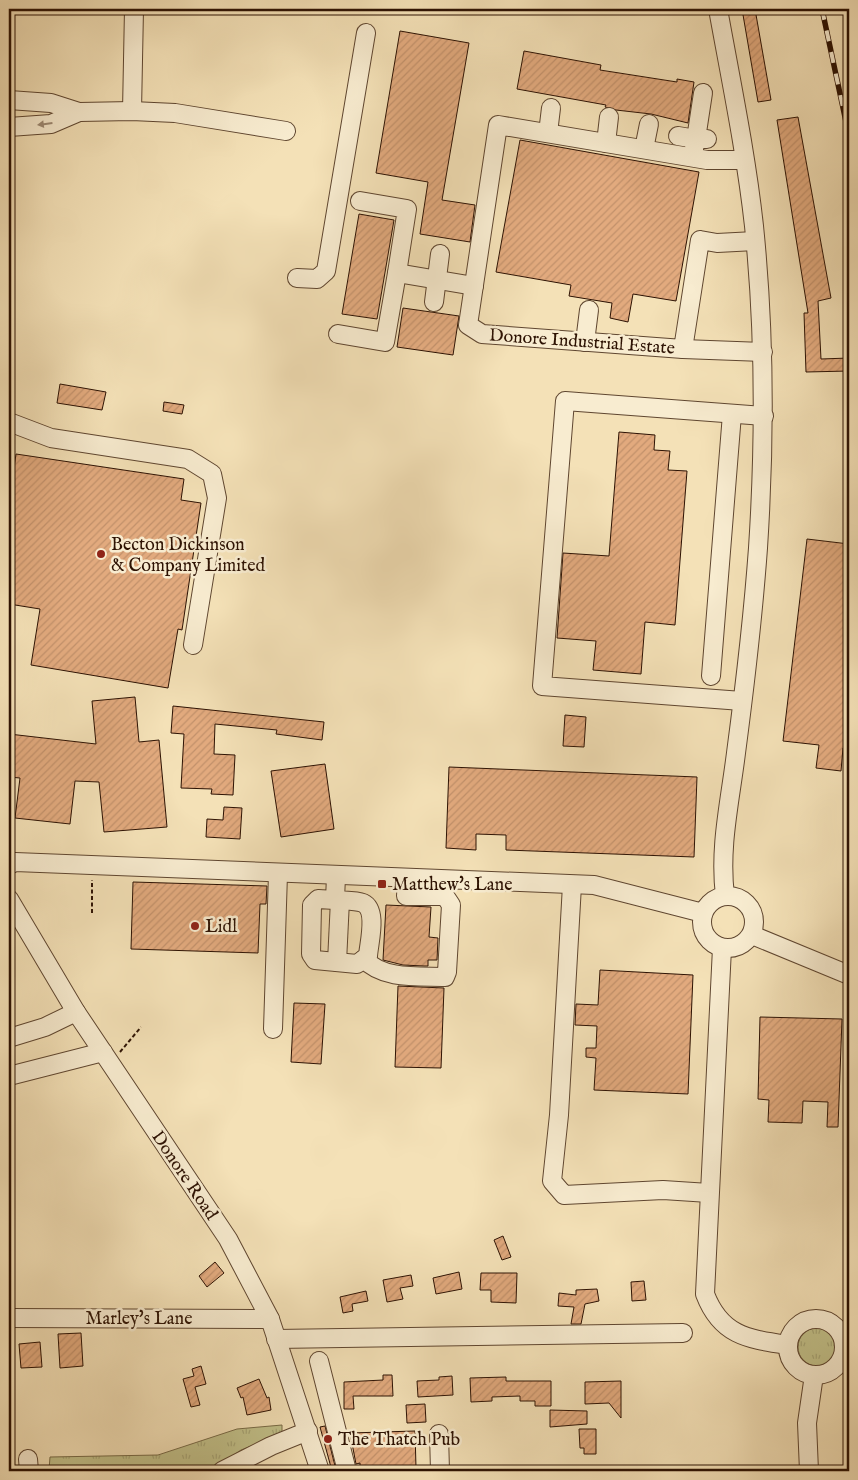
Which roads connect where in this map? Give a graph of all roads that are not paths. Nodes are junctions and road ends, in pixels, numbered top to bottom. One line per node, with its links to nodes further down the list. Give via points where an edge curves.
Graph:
1 (134, 9): 7 (street)
2 (718, 9): 19 (street)
3 (366, 33): 24 (street, via 326,271 317,279)
4 (703, 93): 15 (street)
5 (9, 100): 8 (street, via 52,103)
6 (552, 108): 13 (street)
7 (132, 110): 8 (street); 12 (street, via 175,113)
8 (79, 112): 11 (street, one-way to 11, via 50,124)
9 (609, 117): 16 (street)
10 (649, 124): 17 (street)
11 (9, 127)
12 (286, 131)
13 (548, 133): 16 (street, Donore Industrial Estate); 26 (street, Donore Industrial Estate, via 498,125)
14 (678, 136): 15 (street)
15 (702, 139): 18 (street)
16 (606, 143): 17 (street, Donore Industrial Estate)
17 (644, 149): 18 (street, Donore Industrial Estate)
18 (692, 158): 19 (street, Donore Industrial Estate)
19 (744, 160): 21 (street)
20 (360, 201): 23 (street, via 407,208)
21 (755, 241): 31 (street, Donore Industrial Estate, via 717,243 700,240); 32 (street)
22 (440, 254): 25 (street)
23 (397, 273): 25 (street); 29 (street, via 385,342)
24 (297, 278)
25 (437, 280): 26 (street); 27 (street)
26 (474, 286): 30 (street, Donore Industrial Estate, via 468,325 482,334)
27 (434, 302)
28 (590, 310): 30 (street)
29 (338, 334)
30 (585, 342): 31 (street, Donore Industrial Estate)
31 (683, 350): 32 (street)
32 (763, 352): 34 (street)
33 (732, 414): 34 (street); 37 (street); 38 (street, via 564,401 542,686)
34 (764, 416): 38 (street, via 756,574)
35 (9, 422): 36 (street, via 51,438 188,459 212,474 217,498)
36 (193, 645)
37 (711, 676)
38 (742, 701): 44 (street, via 722,843)
39 (9, 865): 40 (street, via 15,862)
40 (278, 874): 41 (street); 54 (street)
41 (336, 876): 42 (street); 46 (street)
42 (408, 879): 43 (street); 50 (street, via 406,896 445,896 449,899 448,972 445,978 406,976 376,970)
43 (572, 885): 47 (street, via 594,886); 58 (street, via 559,1116 552,1181 564,1195 663,1190)
44 (725, 896): 47 (street, via 709,904); 48 (street, via 735,896 752,910 755,923)
45 (9, 899): 53 (street, Donore Road)
46 (338, 900): 50 (street, via 361,902 372,914 368,956); 51 (street); 51 (street, via 318,899 312,905 311,954 315,960)
47 (703, 913): 49 (street, via 704,933 712,944)
48 (752, 936): 49 (street, via 740,946); 52 (street)
49 (722, 948): 58 (street)
50 (364, 959): 51 (street, via 357,964)
51 (337, 962)
52 (849, 975)
53 (76, 1012): 55 (street, via 45,1027); 56 (street, Donore Road)
54 (273, 1029)
55 (9, 1038)
56 (107, 1058): 57 (street); 60 (street, Donore Road, via 228,1239)
57 (9, 1076)
58 (709, 1193): 64 (street, via 705,1294 711,1309 719,1321 734,1332)
59 (9, 1318): 60 (street, Marley's Lane)
60 (270, 1319): 63 (street, Donore Road)
61 (845, 1332): 64 (street, via 827,1322 813,1320 802,1323 793,1331); 66 (street, via 838,1364 831,1371)
62 (683, 1333): 63 (street)
63 (276, 1339): 67 (street, Donore Road)
64 (788, 1345): 66 (street, via 796,1368)
65 (319, 1361): 71 (street)
66 (814, 1375): 73 (street, via 808,1423)
67 (308, 1431): 69 (street); 70 (street, Donore Road)
68 (439, 1434): 72 (street)
69 (222, 1471)
70 (320, 1471)
71 (347, 1471)
72 (440, 1471)
73 (809, 1471)

